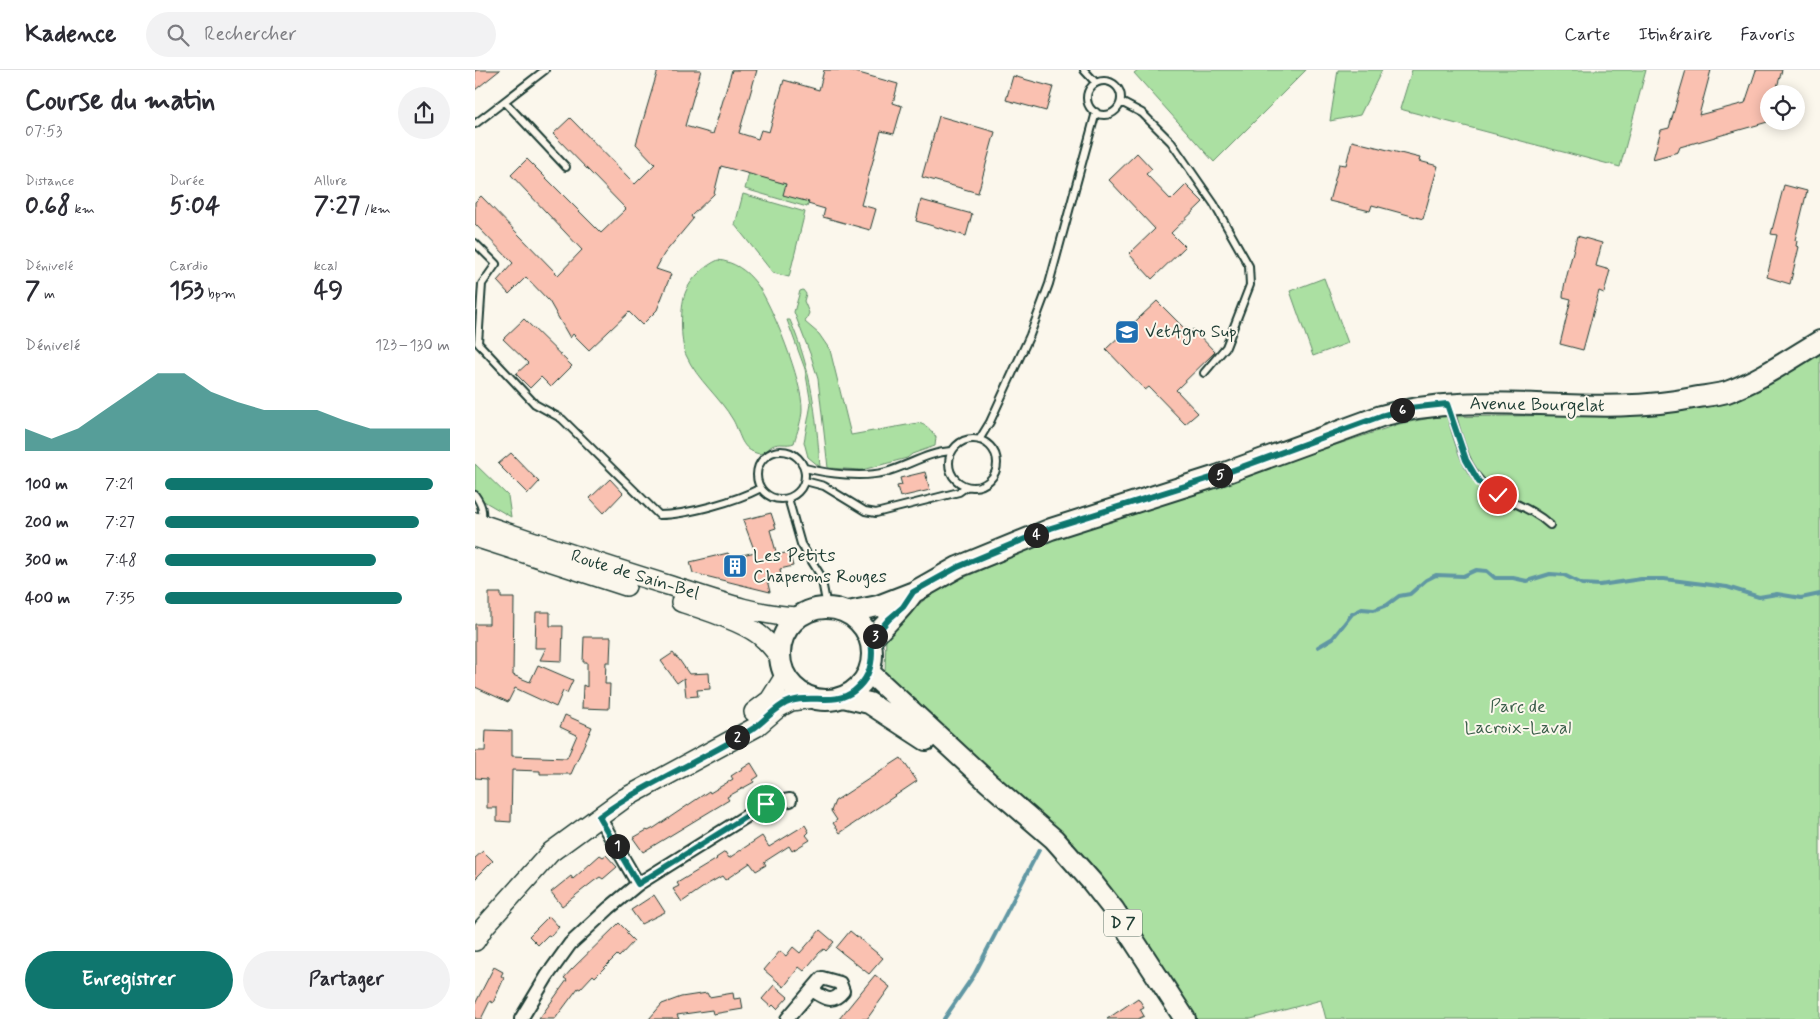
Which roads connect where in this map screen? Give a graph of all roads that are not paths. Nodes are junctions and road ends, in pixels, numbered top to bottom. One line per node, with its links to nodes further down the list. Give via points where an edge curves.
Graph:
1 (545, 70): 4 (lane)
2 (1085, 70): 3 (lane)
3 (1096, 83): 5 (lane, via 1107,81 1117,86); 6 (lane, via 1089,90 1087,100)
4 (505, 102): 7 (lane); 8 (lane)
5 (1121, 102): 6 (lane, via 1111,113); 11 (lane, via 1142,113 1171,142 1214,204 1249,266 1250,285 1226,347)
6 (1096, 112): 13 (lane, via 1049,284 1026,344 991,422)
7 (475, 124)
8 (566, 167)
9 (475, 243): 18 (lane, via 496,264 482,284 478,343 535,404 562,419 659,515 677,515 748,495)
10 (1820, 342): 12 (main road, Avenue Bourgelat, via 1755,380 1733,389 1668,404)
11 (1204, 373)
12 (1447, 404): 21 (lane, via 1466,460 1479,482 1538,514); 23 (main road, Avenue Bourgelat, via 1409,408 1381,416 1217,476 1051,528 958,567)
13 (979, 440): 14 (lane, via 963,441); 17 (lane, via 996,457 995,474 983,485)
14 (952, 451): 15 (lane, via 884,472 849,474); 17 (lane, via 948,465 950,473)
15 (805, 468): 16 (lane); 18 (lane, via 794,454 772,452 758,468)
16 (805, 481): 17 (lane, via 824,486 865,511 876,513 959,492); 20 (lane, via 799,492)
17 (966, 487)
18 (761, 488): 20 (lane, via 773,498)
19 (475, 495): 22 (lane, via 483,511)
20 (788, 498): 24 (lane, via 801,544 821,576)
21 (1550, 525)
22 (477, 528): 26 (main road, Route de Sain-Bel, via 528,540 706,597 776,616); 28 (main road, Route de Sain-Bel, via 719,615 763,638)
23 (913, 592): 25 (main road, Avenue Bourgelat, via 878,606); 27 (main road, Avenue Bourgelat)
24 (827, 607): 25 (main road); 26 (main road)
25 (848, 612): 27 (main road, via 866,629)
26 (797, 617): 28 (main road, via 781,642)
27 (871, 640): 29 (main road, via 873,653)
28 (782, 666): 30 (main road, via 801,693); 36 (main road, via 770,700 708,742 622,786 542,846)
29 (869, 672): 31 (main road, via 858,687); 32 (main road, D 7)
30 (811, 698): 31 (main road); 34 (main road, via 791,701 778,708 756,727 625,798)
31 (843, 698): 32 (main road, D 7, via 869,703)
32 (989, 783): 39 (main road, D 7, via 1049,834 1092,882 1114,910)
33 (790, 800): 35 (street, via 766,804)
34 (599, 817): 35 (street); 37 (main road, via 551,852)
35 (638, 884): 40 (street, via 571,944)
36 (475, 920)
37 (475, 941)
38 (812, 990): 41 (street)
39 (1184, 1018)
40 (521, 1019)
41 (787, 1019)

